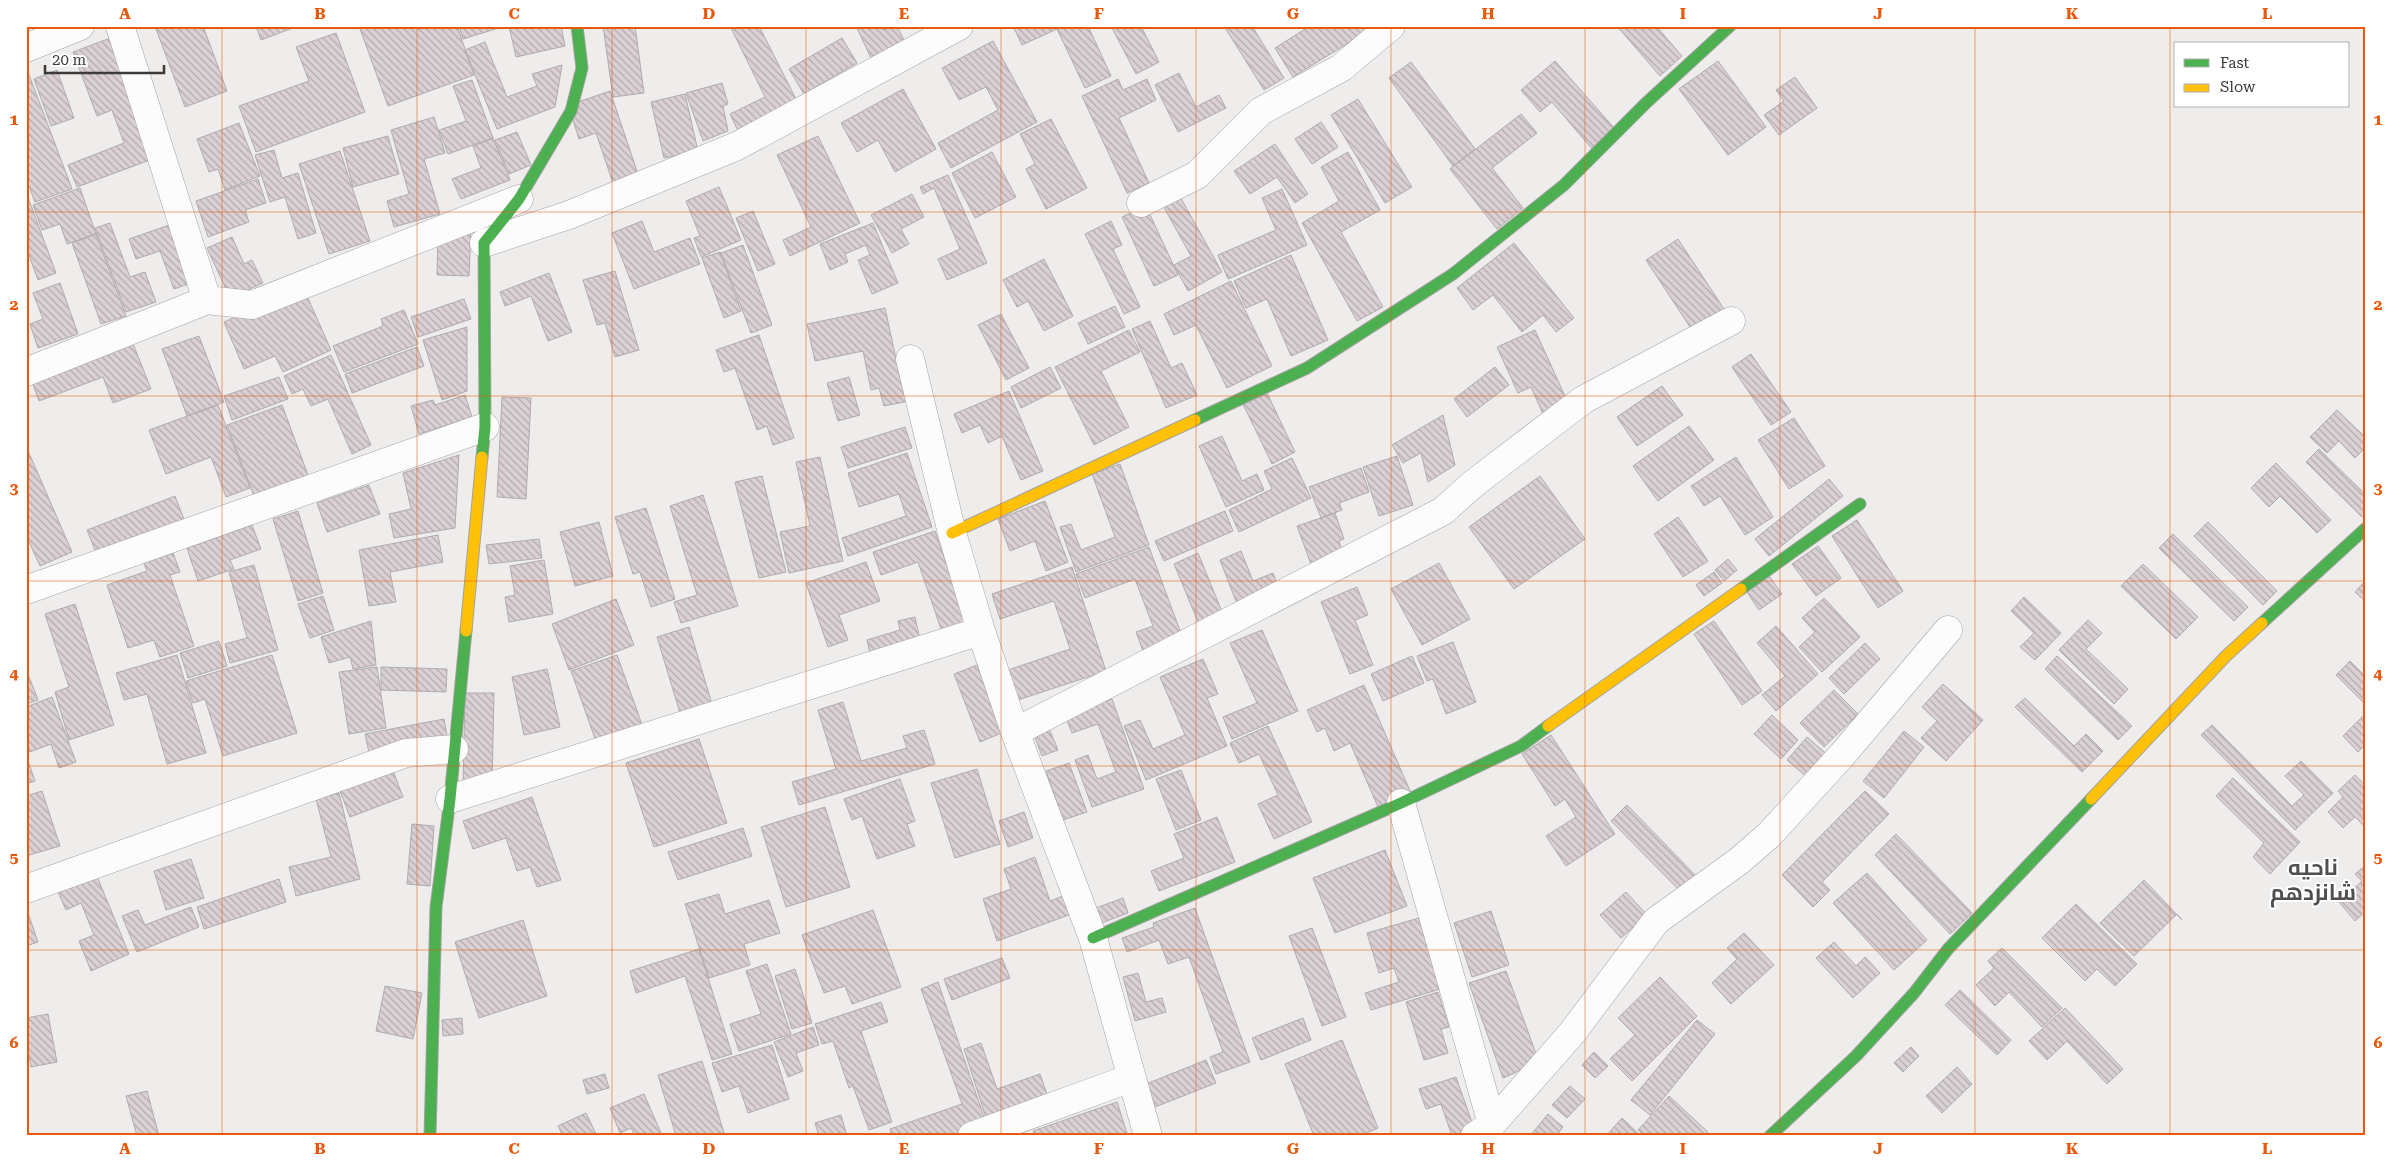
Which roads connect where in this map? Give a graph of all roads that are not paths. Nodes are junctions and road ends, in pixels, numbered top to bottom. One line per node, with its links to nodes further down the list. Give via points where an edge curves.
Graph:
1 (80, 26): 7 (street)
2 (120, 26): 11 (street)
3 (577, 26): 8 (street, via 582,68 571,111)
4 (959, 26): 10 (street, via 737,146 569,215)
5 (1391, 26): 9 (street, via 1341,68 1261,111 1197,175)
6 (1730, 26): 18 (street, via 1564,185 1453,274 1307,368)
7 (26, 48)
8 (519, 199): 10 (street); 11 (street, via 252,305)
9 (1141, 204)
10 (484, 243): 15 (street)
11 (207, 300): 14 (street)
12 (1731, 321): 22 (street, via 1583,400 1473,484 1443,511)
13 (910, 359): 18 (street)
14 (26, 372)
15 (485, 427): 19 (street); 23 (street)
16 (1860, 504): 25 (street, via 1521,746)
17 (2366, 528): 33 (street, via 2226,656 1948,949 1914,993 1856,1056)
18 (952, 533): 20 (street)
19 (26, 590)
20 (981, 630): 22 (street); 24 (street)
21 (1948, 630): 29 (street, via 1842,755 1769,834 1740,861 1656,921 1572,1033)
22 (1015, 732): 27 (street)
23 (454, 749): 24 (street); 26 (street, via 406,753)
24 (450, 800): 30 (street, via 436,906)
25 (1401, 803): 27 (street); 29 (street)
26 (26, 889)
27 (1093, 938): 28 (street)
28 (1131, 1078): 31 (street); 32 (street)
29 (1484, 1130)
30 (430, 1136)
31 (972, 1136)
32 (1148, 1136)
33 (1770, 1136)

